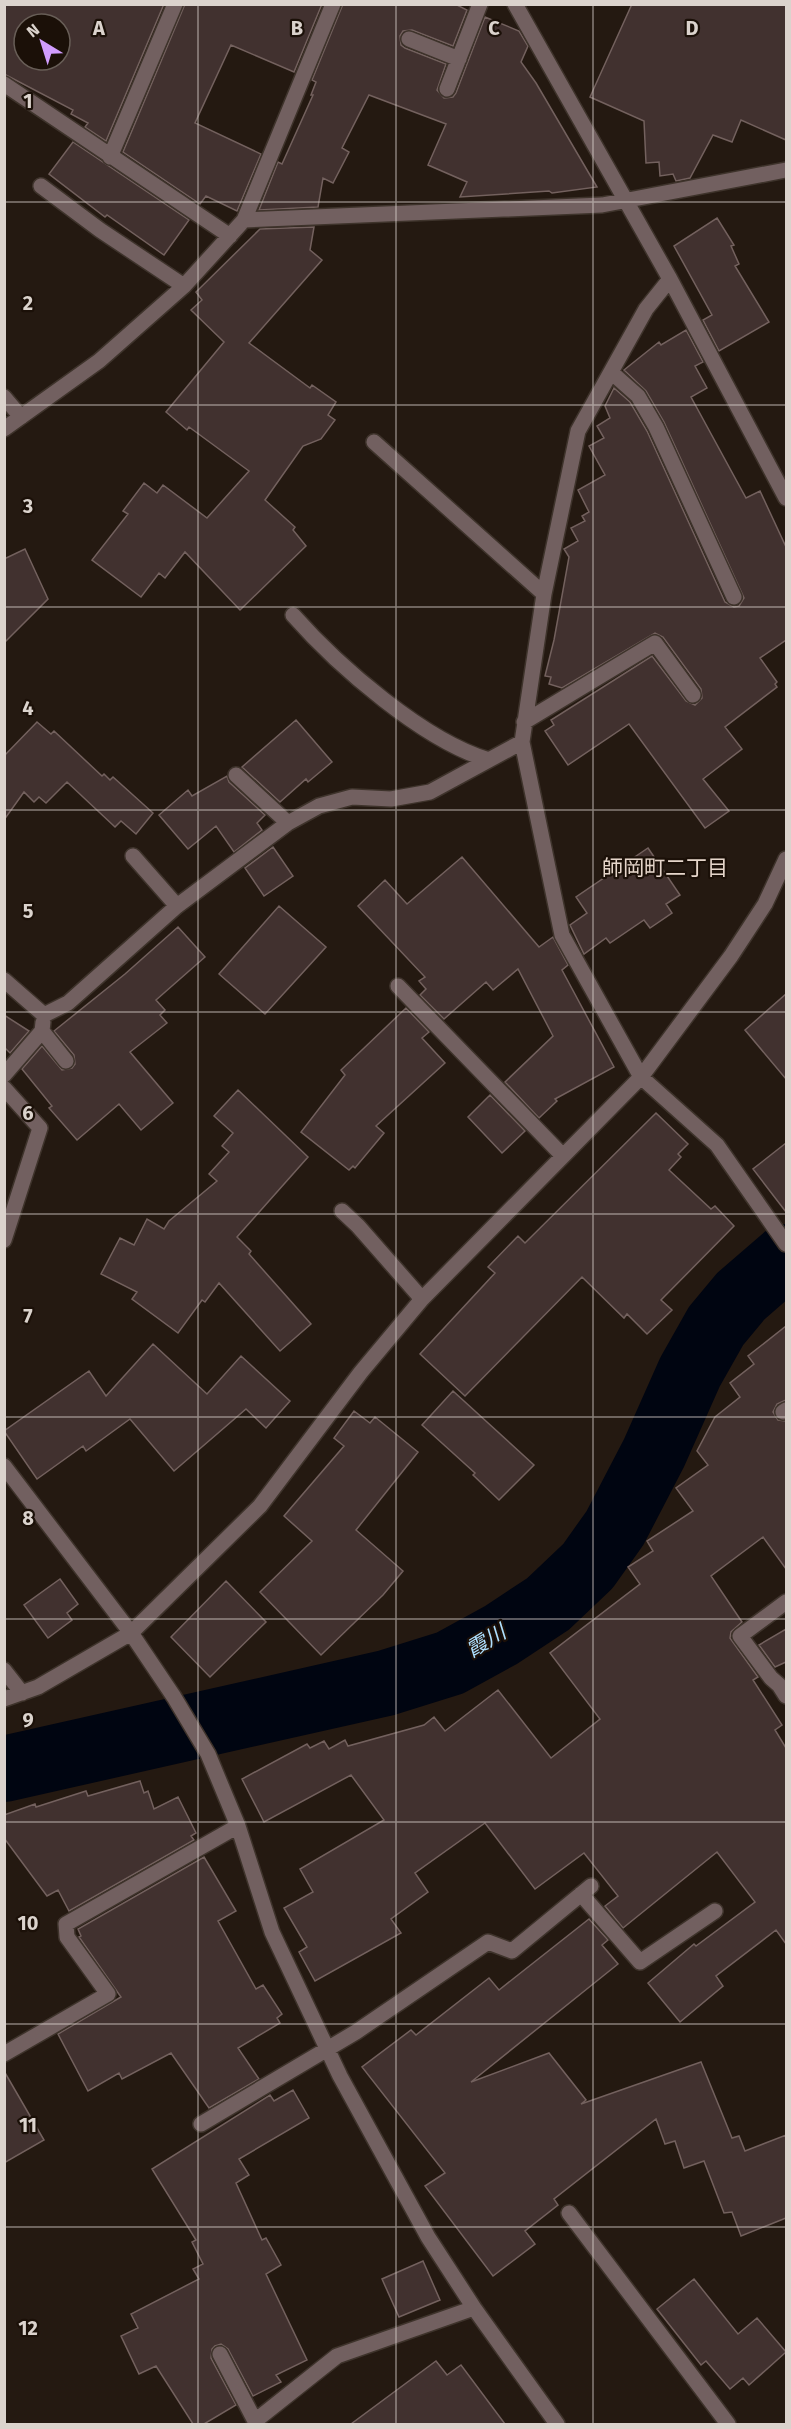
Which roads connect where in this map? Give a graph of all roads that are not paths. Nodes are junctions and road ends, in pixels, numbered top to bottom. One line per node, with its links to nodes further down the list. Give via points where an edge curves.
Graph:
1 (175, 4): 9 (street)
2 (333, 4): 13 (street)
3 (480, 4): 6 (street)
4 (515, 4): 12 (street)
5 (409, 39): 6 (street)
6 (459, 59): 8 (street)
7 (4, 84): 9 (street)
8 (447, 89)
9 (110, 157): 14 (street)
10 (786, 170): 12 (street)
11 (41, 186): 16 (street)
12 (627, 201): 13 (street, via 590,206); 15 (street)
13 (244, 220): 14 (street)
14 (230, 236): 16 (street)
15 (670, 279): 17 (street, via 646,309); 22 (street)
16 (184, 286): 19 (street, via 99,361)
17 (611, 372): 23 (street, via 578,431); 24 (street, via 638,396 656,427)
18 (4, 397): 19 (street)
19 (21, 417): 20 (street)
20 (4, 429)
21 (374, 442): 23 (street)
22 (786, 498)
23 (544, 594): 27 (street)
24 (734, 597)
25 (293, 615): 29 (street, via 313,638 377,694 440,739)
26 (693, 695): 27 (street, via 655,643)
27 (524, 722): 28 (street)
28 (522, 742): 29 (street); 41 (street, via 562,935)
29 (489, 760): 31 (street, via 430,792 391,799 352,797 319,806)
30 (236, 775): 31 (street)
31 (288, 823): 34 (street)
32 (133, 856): 34 (street)
33 (786, 859): 41 (street, via 765,904 731,956)
34 (177, 906): 37 (street, via 68,1003)
35 (4, 980): 37 (street)
36 (398, 986): 43 (street)
37 (44, 1015): 38 (street)
38 (42, 1031): 39 (street); 40 (street)
39 (66, 1061)
40 (4, 1075)
41 (642, 1077): 43 (street); 45 (street, via 717,1146)
42 (4, 1088): 46 (street, via 40,1128)
43 (563, 1156): 47 (street)
44 (342, 1211): 47 (street)
45 (783, 1238)
46 (4, 1240)
47 (422, 1299): 50 (street, via 361,1372 260,1506)
48 (4, 1466): 50 (street)
49 (786, 1602): 53 (street, via 740,1636)
50 (131, 1633): 52 (street); 55 (street, via 208,1754)
51 (4, 1670): 52 (street)
52 (22, 1693): 54 (street)
53 (786, 1696)
54 (4, 1699)
55 (238, 1826): 57 (street, via 272,1932); 58 (street, via 66,1924 67,1937 108,1994)
56 (715, 1911): 57 (street, via 640,1962 586,1890 512,1951 488,1942)
57 (327, 2049): 59 (street); 61 (street, via 422,2228)
58 (4, 2054)
59 (201, 2124)
60 (569, 2213): 64 (street)
61 (474, 2308): 62 (street, via 338,2356 255,2421); 63 (street)
62 (220, 2354)
63 (557, 2424)
64 (728, 2424)

